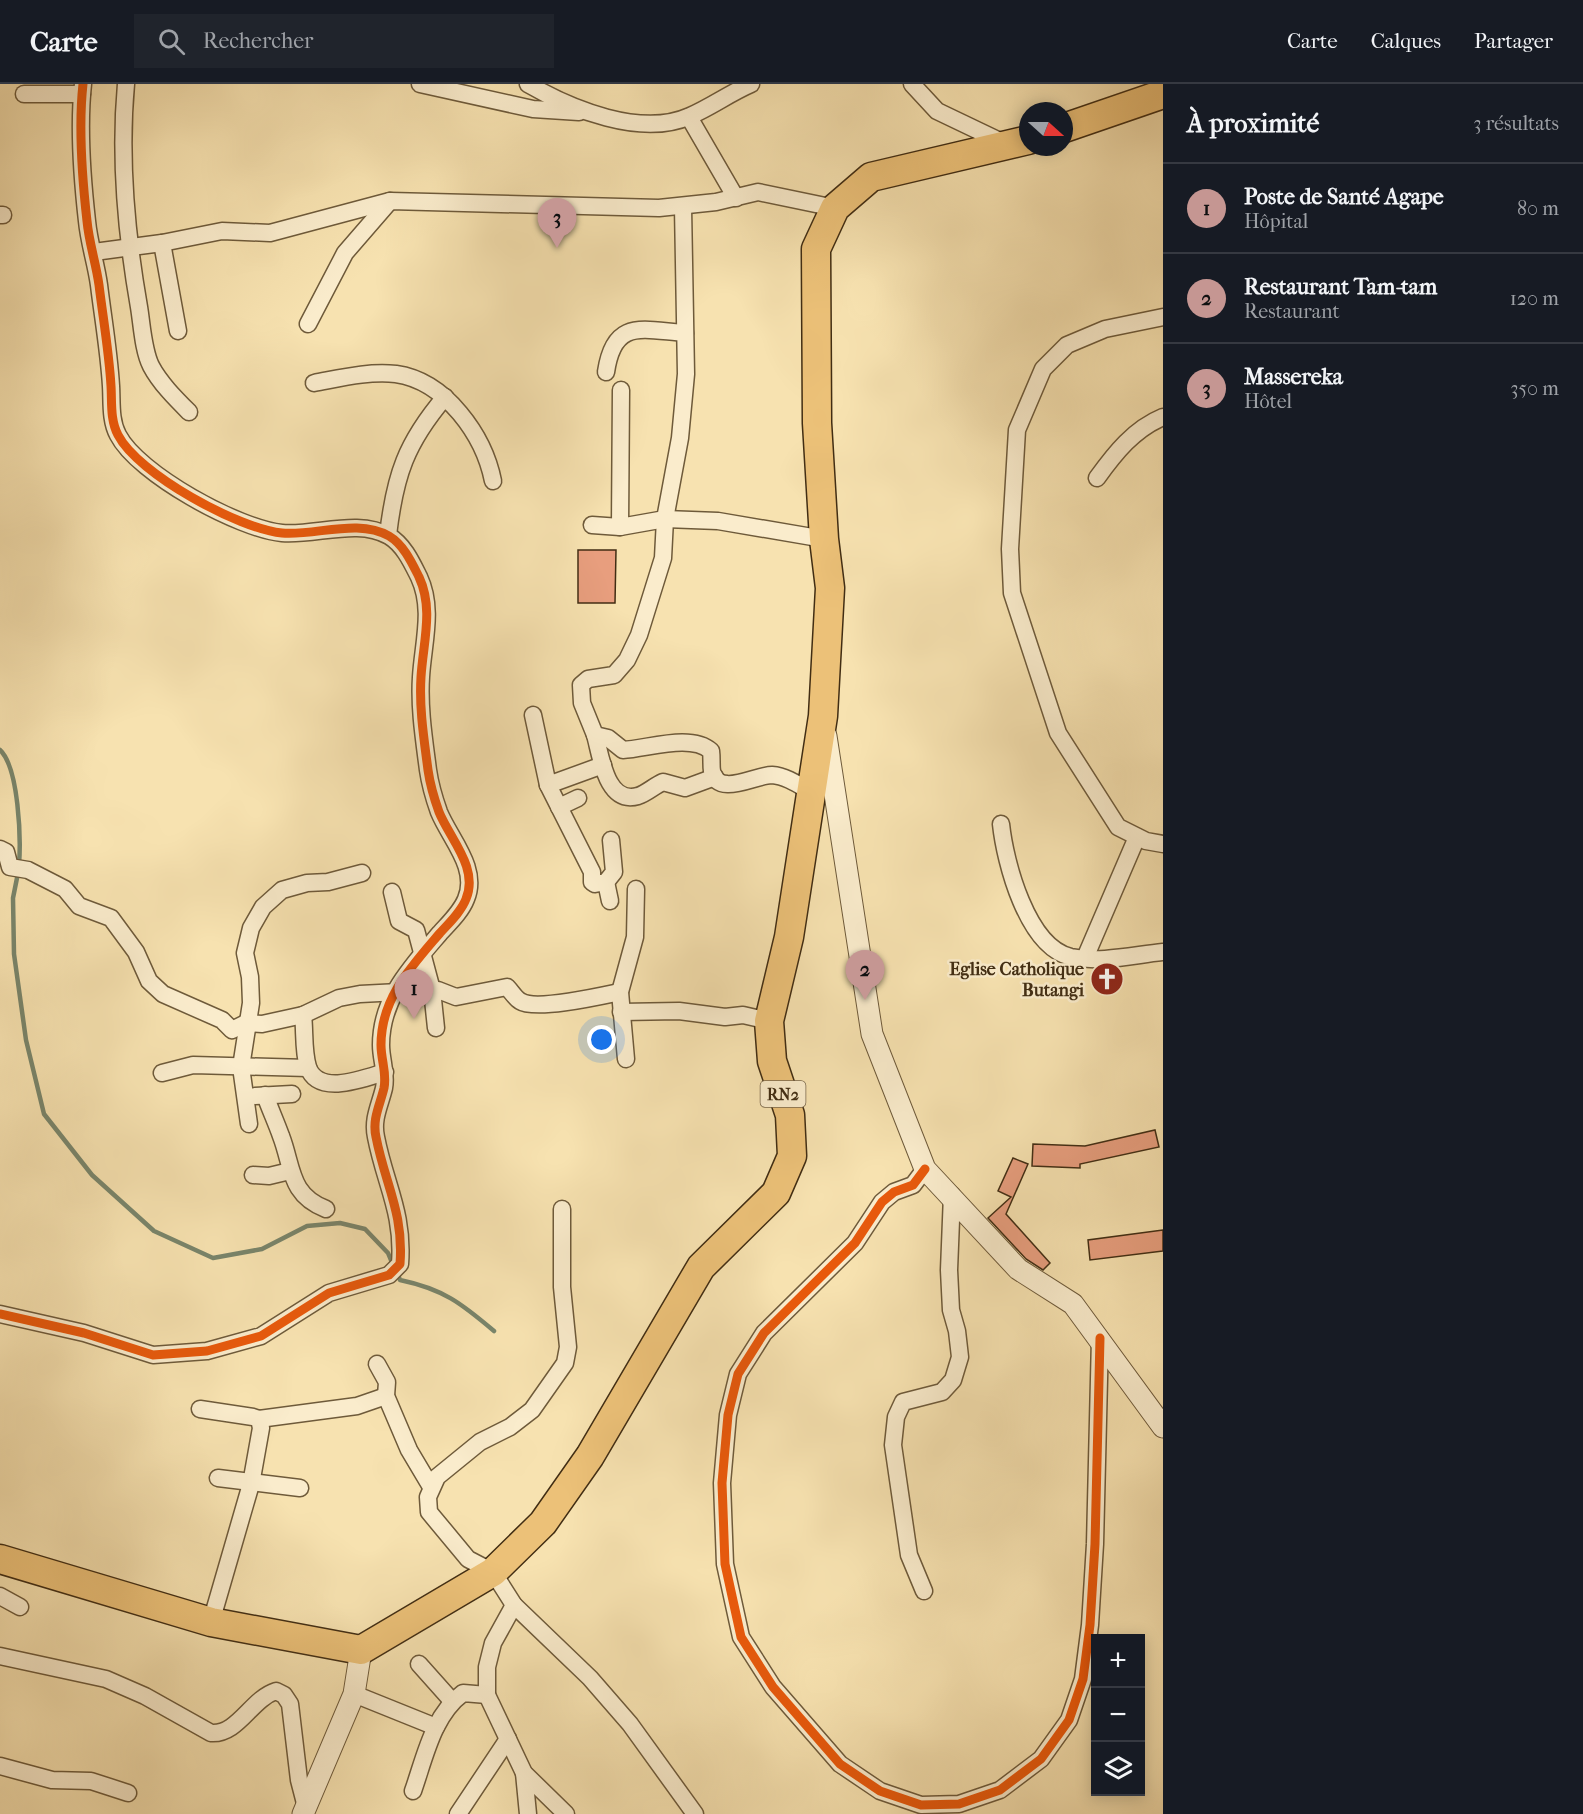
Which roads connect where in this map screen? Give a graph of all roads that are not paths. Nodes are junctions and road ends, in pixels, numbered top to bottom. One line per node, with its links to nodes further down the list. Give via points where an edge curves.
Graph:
1 (126, 84): 18 (street, via 123,175)
2 (420, 84): 9 (street, via 532,109)
3 (528, 84): 9 (street)
4 (912, 84): 12 (street, via 938,111)
5 (742, 86): 10 (street)
6 (83, 89): 7 (street); 19 (street, via 81,155 87,226)
7 (24, 93)
8 (1163, 94): 11 (highway)
9 (595, 113): 10 (street, via 628,124 662,124)
10 (689, 117): 13 (street)
11 (1073, 125)
12 (1019, 143): 16 (highway, RN2, via 871,177)
13 (736, 198): 15 (street); 16 (street, via 758,192)
14 (390, 201): 15 (street); 17 (street, via 270,232 222,231); 21 (street, via 345,253)
15 (682, 207): 23 (street)
16 (836, 208): 36 (highway, RN2, via 816,249 817,423)
17 (162, 243): 18 (street); 22 (street)
18 (128, 248): 19 (street); 28 (street, via 150,364 167,390)
19 (94, 252): 35 (street, via 111,384 111,416 131,453 167,481 238,523 281,533 336,528)
20 (1163, 317): 47 (street, via 1105,329 1067,345 1043,369 1017,429 1010,549 1012,593 1059,733 1118,827)
21 (308, 324)
22 (178, 332)
23 (685, 333): 24 (street, via 634,329 622,333 613,344); 32 (street, via 681,428)
24 (606, 372)
25 (314, 383): 27 (street, via 363,374 398,374)
26 (621, 390): 34 (street)
27 (445, 397): 31 (street, via 468,423 490,464); 35 (street, via 408,449 393,494)
28 (189, 412)
29 (1163, 417): 30 (street, via 1118,449)
30 (1097, 478)
31 (493, 481)
32 (665, 519): 34 (street); 36 (street, via 718,521); 39 (street, via 663,558 627,660 614,675 581,685 582,703)
33 (592, 525): 34 (street)
34 (620, 527)
35 (388, 535): 57 (street, via 402,548 420,580 427,604 421,677 430,783 470,880 458,913)
36 (824, 538): 38 (highway, RN2, via 830,588)
37 (532, 715): 42 (street)
38 (823, 716): 43 (highway, RN2); 76 (street, via 872,1034)
39 (595, 735): 40 (street); 41 (street, via 608,738 623,750 687,743 707,747)
40 (603, 765): 41 (street, via 613,789 622,796 639,796 663,782 685,788); 42 (street)
41 (715, 777): 43 (street, via 728,784 771,775)
42 (548, 785): 45 (street)
43 (811, 792): 64 (highway, RN2, via 789,937)
44 (578, 798): 45 (street)
45 (559, 807): 52 (street, via 592,872 592,882)
46 (1001, 824): 58 (street, via 1004,851 1022,905 1058,952)
47 (1137, 837): 49 (street); 58 (street)
48 (610, 840): 52 (street, via 615,866)
49 (1163, 844)
50 (0, 849): 65 (street, via 6,852 10,867 28,870 65,888 79,906 111,918 136,952 149,981 163,994 222,1020 232,1030)
51 (362, 873): 65 (street, via 282,890 263,907 250,928 245,953 252,991)
52 (606, 882): 55 (street)
53 (636, 889): 61 (street, via 635,937)
54 (392, 891): 57 (street, via 396,916 416,930)
55 (610, 901)
56 (1163, 952): 58 (street)
57 (423, 953): 59 (street); 60 (street)
58 (1085, 958)
59 (394, 990): 60 (street); 63 (street, via 339,998); 70 (street, via 381,1046)
60 (432, 990): 61 (street, via 456,997 507,987 520,1001 531,1005); 66 (street)
61 (620, 992): 62 (street)
62 (621, 1012): 64 (street, via 679,1011 725,1017 743,1015); 67 (street)
63 (303, 1015): 65 (street, via 262,1024); 69 (street)
64 (769, 1021): 94 (highway, RN2, via 772,1061 790,1115 792,1156 776,1193 701,1267 590,1456 543,1523)
65 (246, 1023): 68 (street)
66 (436, 1028)
67 (626, 1059)
68 (241, 1067): 69 (street); 71 (street, via 193,1065); 74 (street)
69 (308, 1068): 70 (street, via 318,1080 332,1083)
70 (385, 1072): 82 (street, via 384,1090 376,1107 375,1134 400,1228 395,1269 329,1293 261,1336 207,1352 153,1355 84,1333)
71 (162, 1073)
72 (292, 1094): 73 (street)
73 (265, 1095): 74 (street); 77 (street, via 282,1137)
74 (245, 1096): 75 (street)
75 (249, 1124)
76 (925, 1169): 79 (street); 83 (street, via 913,1185 882,1202 855,1243 764,1333 738,1374 728,1415 722,1483 725,1564 741,1636 773,1687 840,1764 880,1791 921,1805 959,1804 999,1790 1041,1759 1069,1720 1083,1678 1090,1625)
77 (290, 1171): 78 (street); 80 (street, via 312,1203)
78 (253, 1175)
79 (952, 1195): 83 (street, via 1018,1269 1073,1304); 95 (street, via 949,1270 951,1310 960,1357 953,1380 942,1392 903,1402 896,1417 892,1445 909,1555)
80 (326, 1209)
81 (561, 1209): 91 (street, via 568,1347 565,1363 532,1410 480,1442)
82 (0, 1314)
83 (1100, 1338): 88 (street)
84 (377, 1364): 85 (street, via 387,1382)
85 (386, 1396): 87 (street, via 357,1406); 91 (street, via 409,1450)
86 (200, 1410): 87 (street)
87 (259, 1419): 90 (street, via 261,1428)
88 (1163, 1427)
89 (219, 1478): 90 (street)
90 (251, 1484): 92 (street); 99 (street)
91 (431, 1487): 94 (street, via 429,1512 468,1559)
92 (300, 1488)
93 (0, 1559): 99 (highway)
94 (493, 1572): 97 (street); 100 (highway, RN2)
95 (924, 1591)
96 (0, 1596): 98 (street)
97 (514, 1605): 104 (street, via 493,1642 487,1667); 116 (street, via 590,1678 630,1724)
98 (20, 1607)
99 (211, 1622): 100 (highway)
100 (361, 1650): 103 (street)
101 (0, 1656): 112 (street, via 106,1679 211,1733 228,1730 265,1694 276,1691 284,1695 290,1704)
102 (419, 1664): 105 (street)
103 (354, 1694): 106 (street); 112 (street)
104 (487, 1695): 105 (street, via 463,1693); 107 (street)
105 (452, 1701): 106 (street)
106 (436, 1727): 110 (street)
107 (508, 1739): 109 (street); 113 (street)
108 (0, 1766): 111 (street, via 52,1780 91,1781)
109 (524, 1773): 114 (street); 115 (street)
110 (413, 1791)
111 (128, 1794)
112 (304, 1811)
113 (458, 1814)
114 (528, 1814)
115 (566, 1814)
116 (695, 1814)

